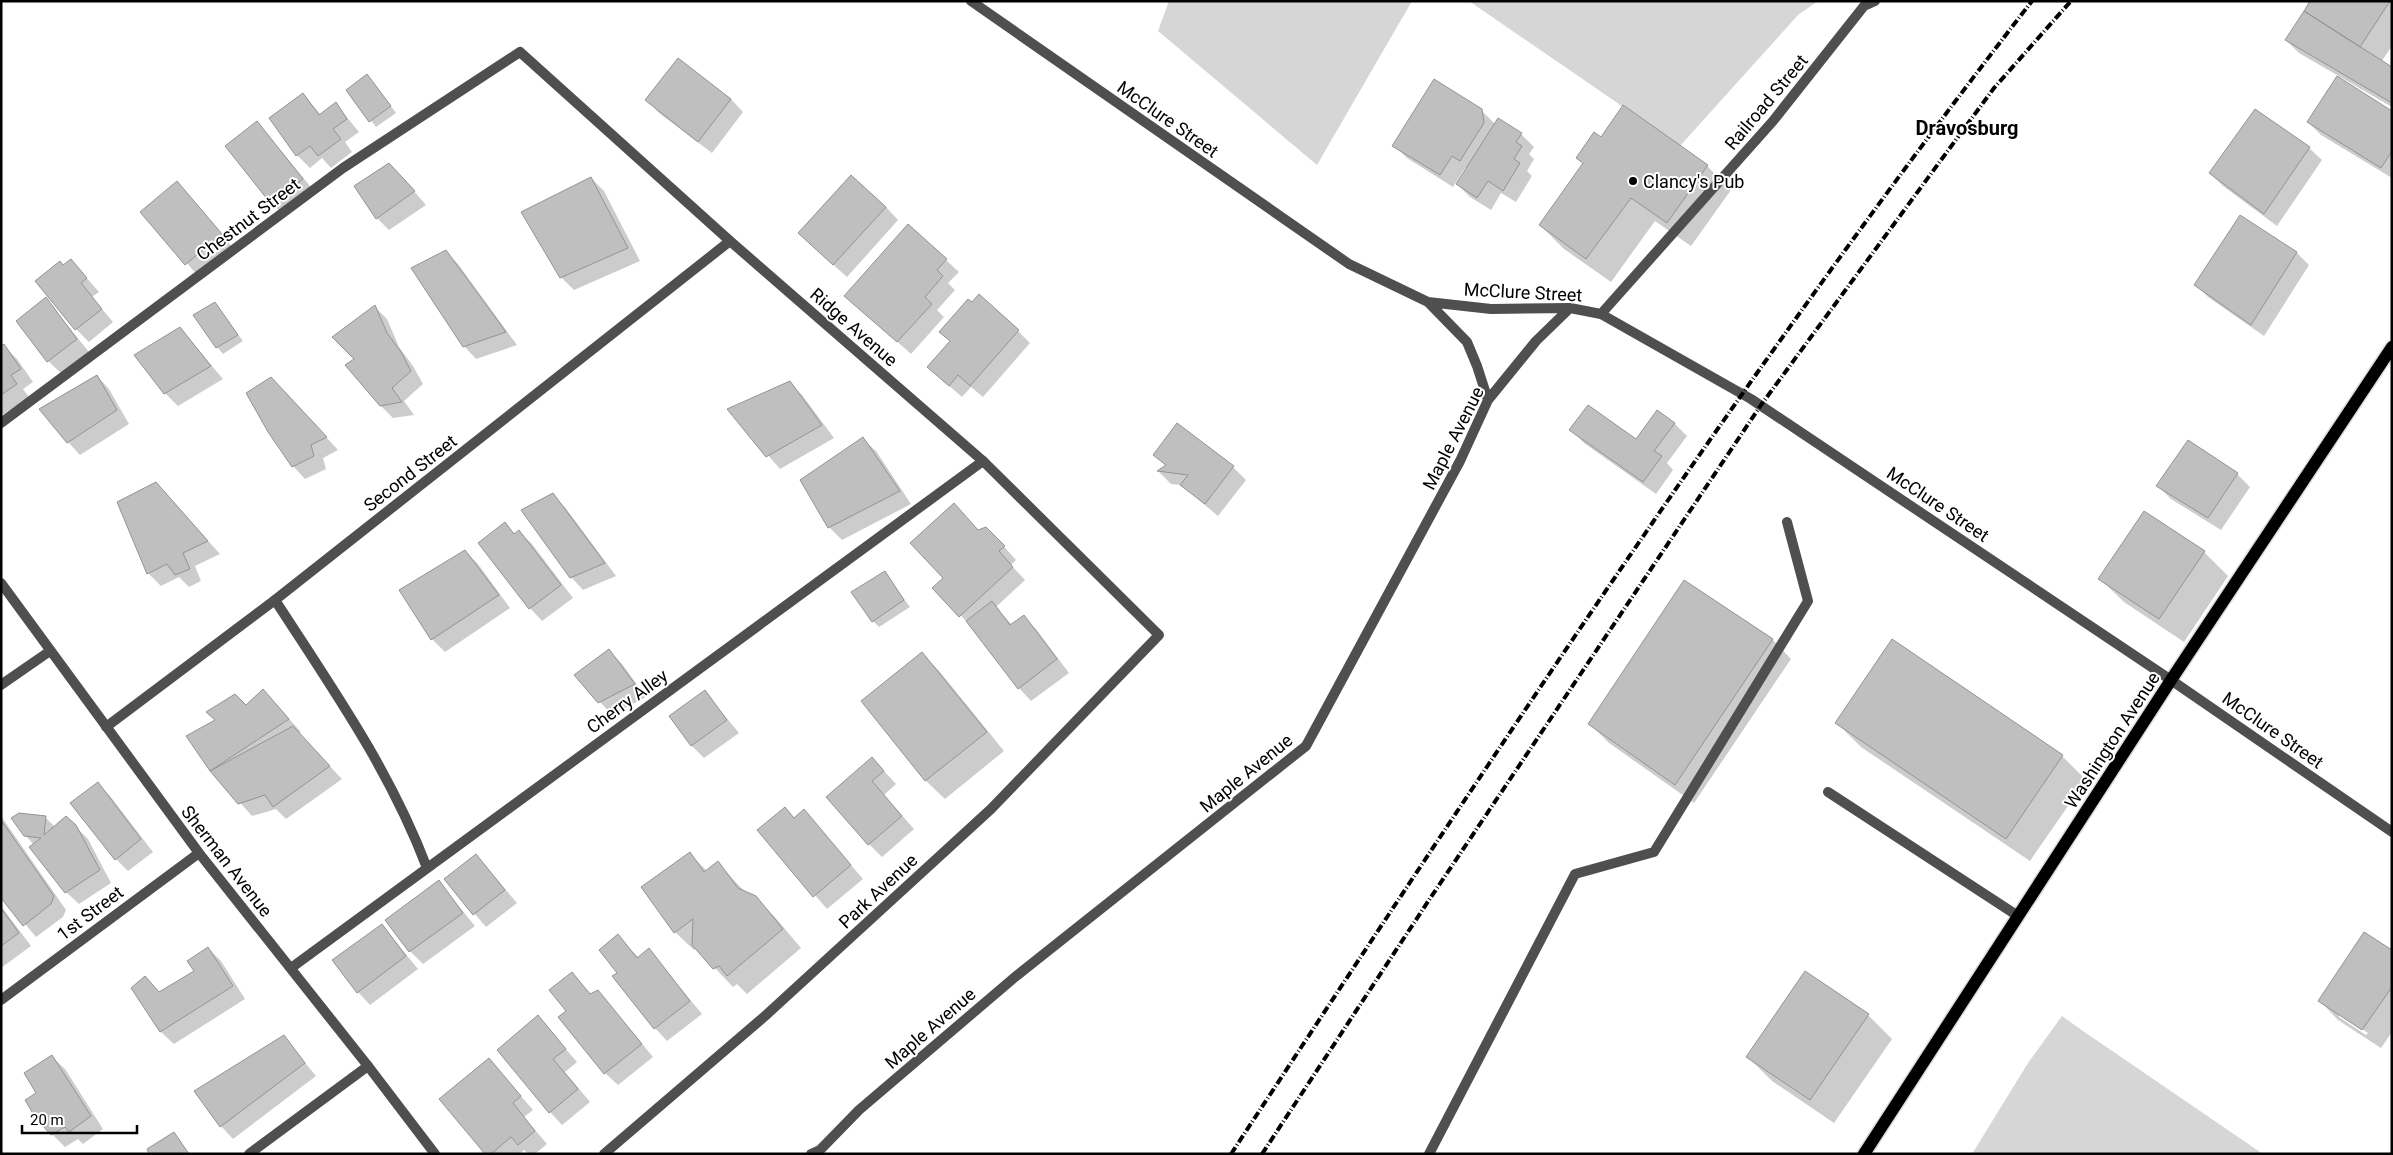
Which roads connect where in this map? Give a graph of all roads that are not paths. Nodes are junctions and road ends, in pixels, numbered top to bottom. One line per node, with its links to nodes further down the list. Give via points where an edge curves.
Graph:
1 (971, 1): 5 (street, McClure Street, via 1349,264)
2 (1875, 1): 7 (street, Railroad Street, via 1864,6 1773,121)
3 (520, 52): 4 (street, Ridge Avenue); 10 (street, Chestnut Street, via 343,168)
4 (730, 241): 11 (street, Ridge Avenue); 14 (street, Second Street)
5 (1428, 302): 6 (street, McClure Street, via 1490,309); 9 (street, McClure Street, via 1467,342)
6 (1570, 308): 7 (street, McClure Street); 9 (street, Maple Avenue, via 1536,340)
7 (1601, 314): 17 (street, McClure Street, via 1761,405)
8 (2392, 347): 17 (main road, Washington Avenue)
9 (1488, 400): 31 (street, Maple Avenue, via 1460,461 1306,746 1015,977 859,1110 820,1150)
10 (1, 422)
11 (983, 461): 15 (street, Ridge Avenue); 23 (street, Cherry Alley)
12 (1786, 522): 32 (street, via 1808,601 1654,852 1575,874)
13 (1, 583): 16 (street, Sherman Avenue)
14 (275, 600): 19 (street, Second Street); 23 (street, via 387,777)
15 (1159, 635): 30 (street, Park Avenue, via 991,809 765,1016)
16 (50, 651): 18 (street); 19 (street, Sherman Avenue)
17 (2171, 680): 21 (street, McClure Street); 24 (main road, Washington Avenue)
18 (1, 685)
19 (106, 727): 22 (street, Sherman Avenue)
20 (1828, 792): 24 (street)
21 (2392, 832)
22 (199, 853): 25 (street, Sherman Avenue); 26 (street, 1st Street)
23 (427, 868): 25 (street, Cherry Alley)
24 (2018, 916): 33 (main road, Washington Avenue)
25 (291, 968): 27 (street, Sherman Avenue)
26 (1, 1000)
27 (368, 1066): 28 (street); 29 (street, Sherman Avenue)
28 (249, 1154)
29 (435, 1154)
30 (604, 1154)
31 (811, 1154)
32 (1429, 1154)
33 (1864, 1154)

